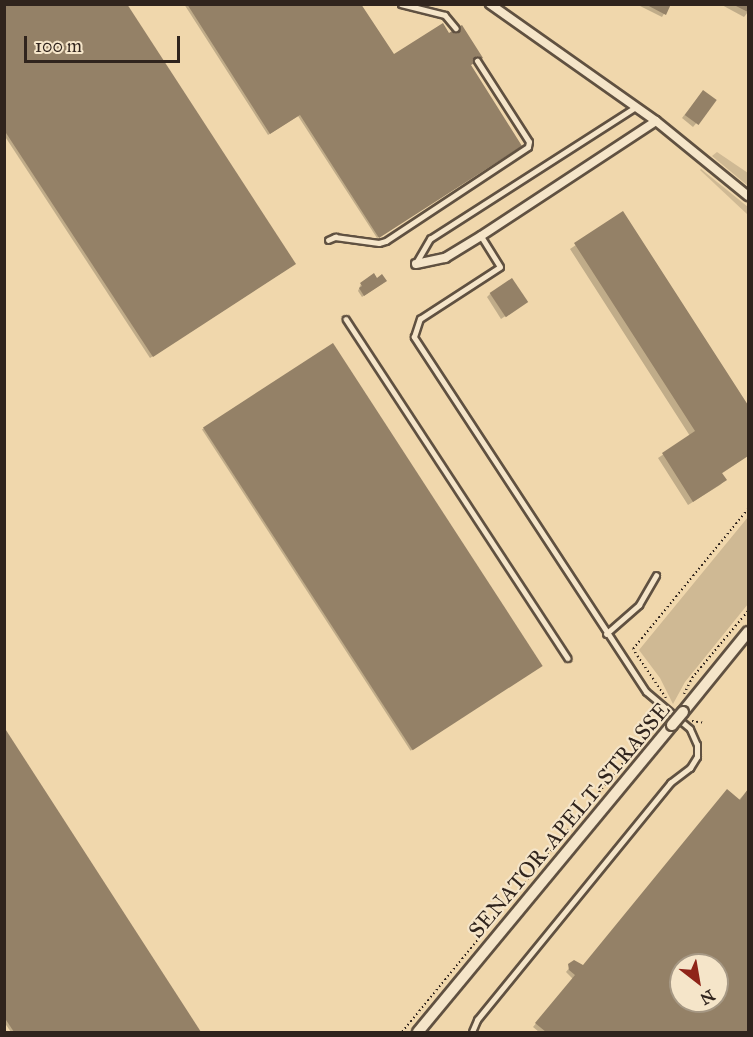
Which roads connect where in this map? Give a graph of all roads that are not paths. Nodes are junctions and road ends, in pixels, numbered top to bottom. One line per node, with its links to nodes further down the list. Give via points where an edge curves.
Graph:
1 (401, 4): 3 (lane, via 445,15)
2 (490, 4): 5 (street)
3 (456, 28)
4 (477, 61): 9 (lane, via 529,142 528,147 386,241 335,237)
5 (636, 107): 6 (street); 10 (lane, via 430,239)
6 (656, 121): 7 (street); 8 (street)
7 (748, 196)
8 (481, 236): 10 (street, via 445,258); 14 (lane, via 500,267 420,319 414,337)
9 (328, 240)
10 (416, 264)
11 (346, 319): 15 (lane)
12 (656, 575): 14 (lane, via 639,605)
13 (748, 632): 16 (street, SENATOR-APELT-STRASSE, bridge, via 686,716 672,725)
14 (606, 634): 17 (lane, via 645,692 690,729 697,757 690,768 670,783 477,1020)
15 (568, 658)
16 (421, 1029)
17 (472, 1032)

